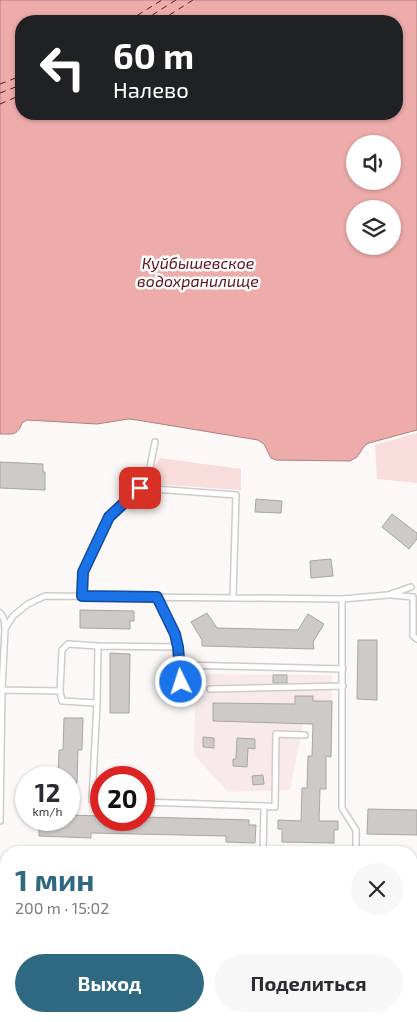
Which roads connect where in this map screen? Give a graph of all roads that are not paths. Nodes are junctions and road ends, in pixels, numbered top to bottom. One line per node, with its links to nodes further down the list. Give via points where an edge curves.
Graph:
1 (155, 442): 2 (lane)
2 (146, 488): 5 (lane, via 140,488 109,517 83,572); 8 (lane, via 236,495)
3 (411, 588): 4 (lane)
4 (388, 595): 7 (lane); 9 (lane)
5 (82, 596): 6 (lane); 11 (lane, via 45,596 13,616)
6 (157, 597): 8 (lane); 14 (lane)
7 (415, 597): 12 (lane, via 413,636)
8 (233, 598): 9 (lane)
9 (342, 599): 16 (lane)
10 (0, 613): 11 (lane)
11 (6, 629): 20 (lane)
12 (417, 639)
13 (98, 646): 14 (lane); 21 (lane, via 68,644 62,650); 22 (lane)
14 (178, 647): 15 (lane)
15 (180, 665): 16 (lane); 17 (lane)
16 (343, 669): 18 (lane)
17 (181, 682)
18 (343, 686): 19 (lane); 29 (lane, via 342,808 356,830)
19 (210, 689)
20 (2, 690): 21 (lane); 27 (lane)
21 (60, 691): 22 (lane, via 62,701)
22 (97, 703): 24 (lane)
23 (305, 735): 26 (lane, via 276,734 276,807)
24 (94, 766)
25 (155, 802): 26 (lane)
26 (264, 806): 28 (lane)
27 (0, 821)
28 (263, 846)
29 (356, 846)

